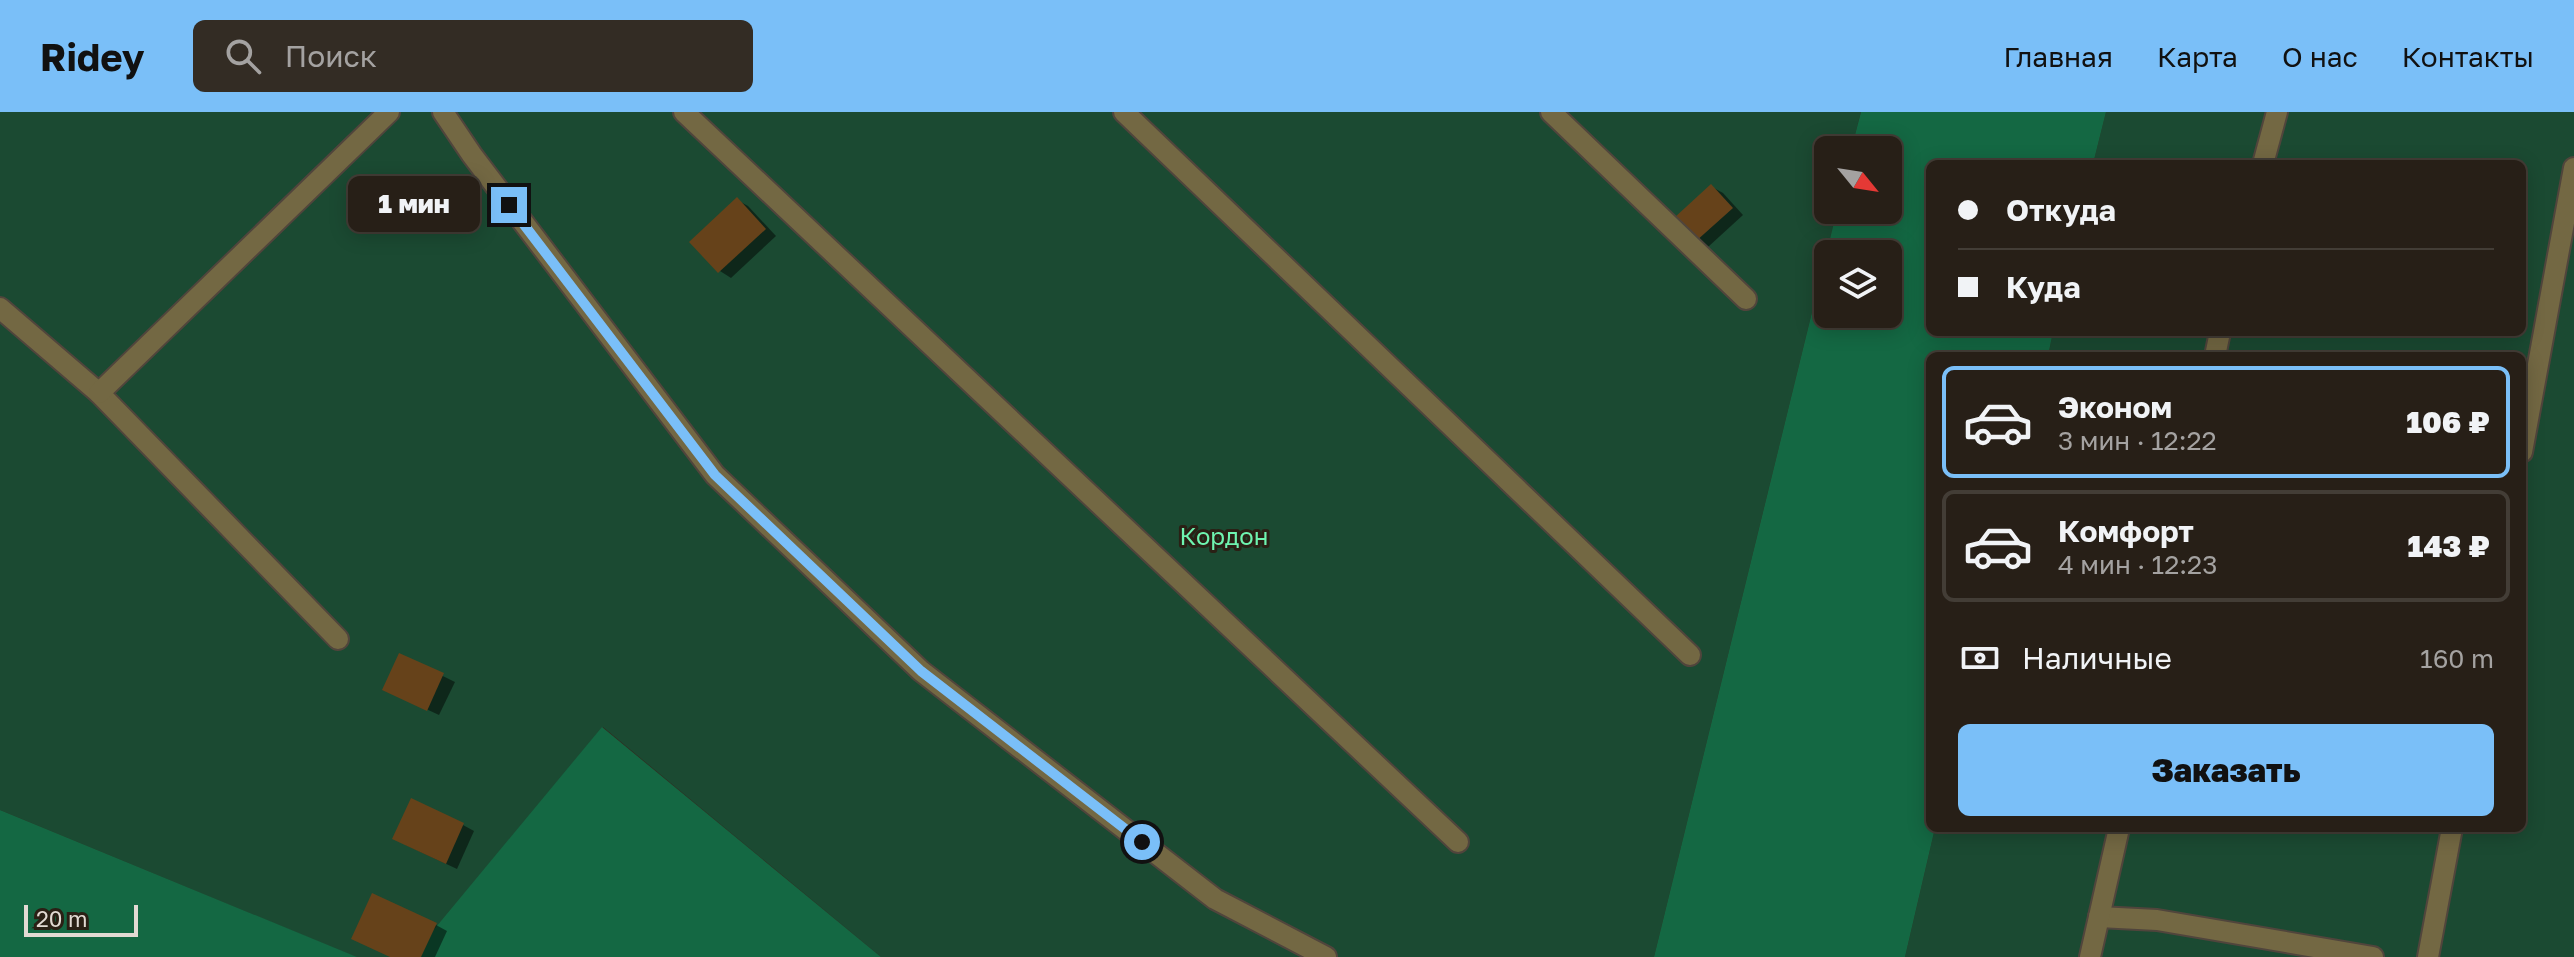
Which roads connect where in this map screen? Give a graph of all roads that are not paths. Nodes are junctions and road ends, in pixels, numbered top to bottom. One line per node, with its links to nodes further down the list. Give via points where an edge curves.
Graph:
1 (389, 112): 11 (street)
2 (443, 112): 19 (street, via 715,475 921,671 1215,899)
3 (684, 112): 17 (street)
4 (1124, 112): 14 (street)
5 (1551, 112): 9 (street)
6 (2277, 112): 7 (street)
7 (2264, 160)
8 (2574, 168): 12 (street)
9 (1746, 299)
10 (0, 308): 11 (street)
11 (99, 393): 13 (street)
12 (2526, 430)
13 (338, 639)
14 (1690, 655)
15 (2118, 832): 18 (street)
16 (2451, 832): 22 (street)
17 (1458, 842)
18 (2099, 917): 20 (street); 21 (street, via 2157,920)
19 (1326, 957)
20 (2090, 957)
21 (2373, 957)
22 (2428, 957)

